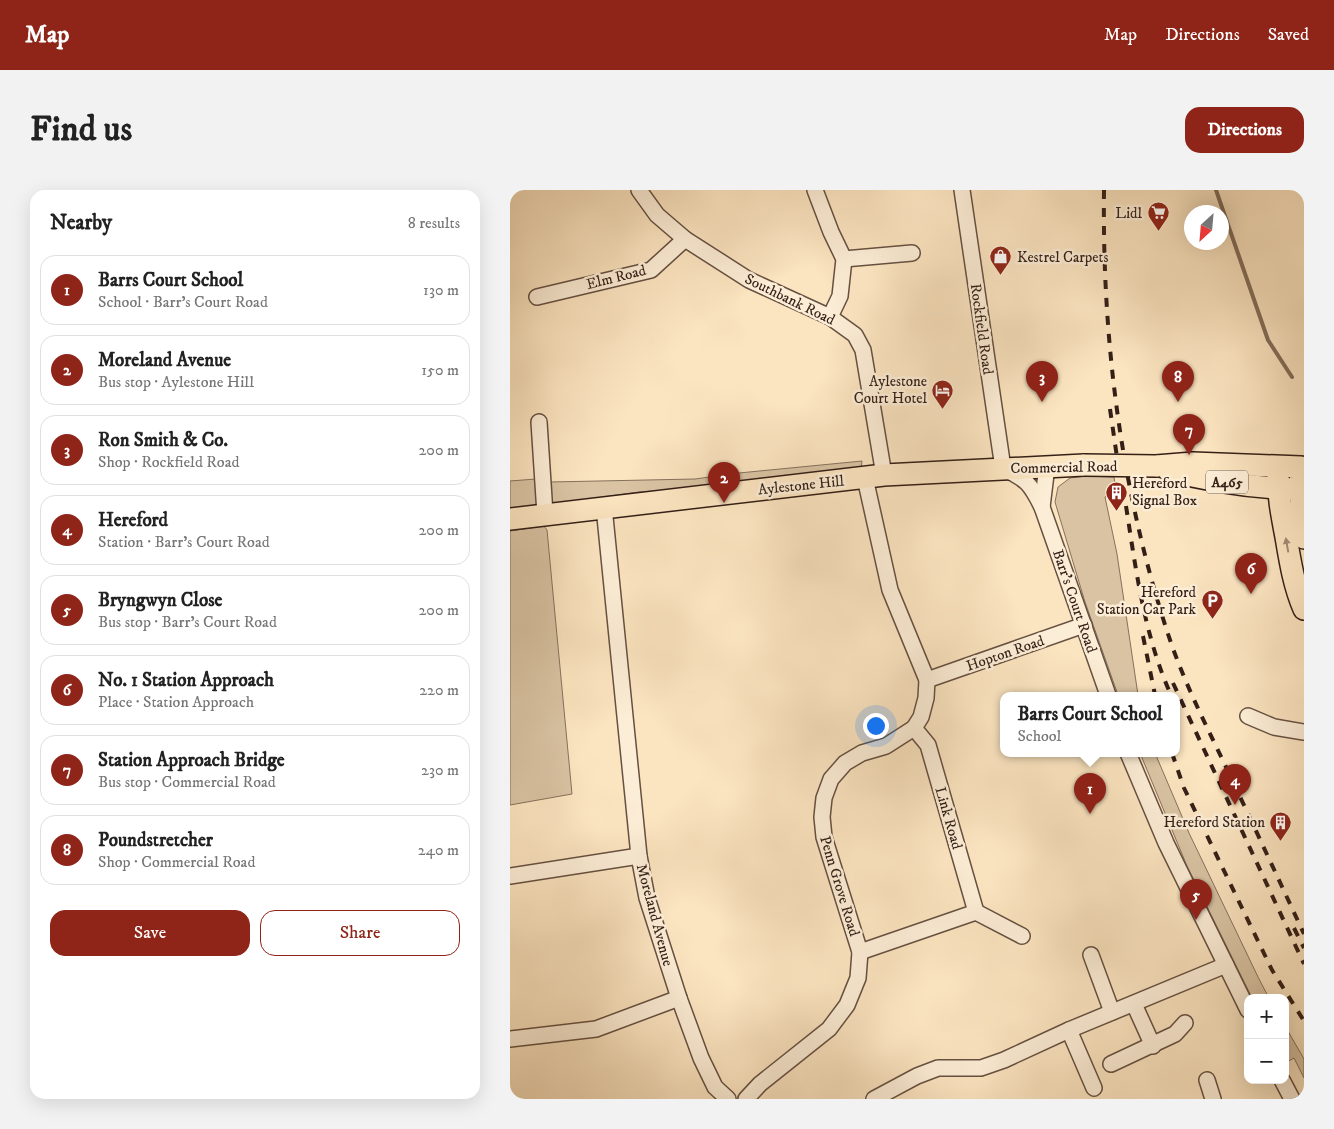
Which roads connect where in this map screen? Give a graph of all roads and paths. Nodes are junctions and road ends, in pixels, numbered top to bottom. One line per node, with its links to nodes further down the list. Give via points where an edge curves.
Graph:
1 (639, 190): 4 (street, Southbank Road, via 657,215)
2 (816, 190): 6 (street)
3 (962, 190): 13 (street, Rockfield Road)
4 (685, 238): 7 (street, Elm Road, via 651,270); 8 (street, Southbank Road, via 749,280)
5 (912, 253): 6 (street)
6 (844, 259): 8 (street, via 840,296)
7 (537, 297)
8 (830, 317): 14 (street, Southbank Road, via 855,335 863,350)
9 (540, 422): 19 (street)
10 (1047, 466): 11 (highway, Commercial Road / A465, bridge); 13 (highway, Commercial Road / A465); 18 (street, Barr's Court Road)
11 (1156, 466): 12 (highway, Commercial Road / A465, via 1193,463); 15 (highway, Commercial Road / A465, via 1193,477)
12 (1278, 467): 15 (highway); 16 (highway, Commercial Road / A465, via 1301,467)
13 (1002, 468): 14 (highway, Aylestone Hill / A465); 18 (street, Barr's Court Road, via 1028,483)
14 (875, 477): 17 (highway, Aylestone Hill / A465); 24 (street, via 890,590)
15 (1278, 488): 16 (highway, Commercial Road / A465); 22 (highway, one-way to 15, via 1292,569)
16 (1300, 489): 21 (highway)
17 (604, 507): 19 (highway, Aylestone Hill / A465); 30 (street, Moreland Avenue)
18 (1042, 507): 23 (street, Barr's Court Road)
19 (545, 514): 20 (highway, Aylestone Hill / A465)
20 (510, 519)
21 (1304, 538)
22 (1304, 608)
23 (1084, 625): 24 (street, Hopton Road); 25 (street, Barr's Court Road)
24 (927, 680): 27 (street, via 921,717)
25 (1107, 692)
26 (1248, 716): 28 (street, via 1274,727)
27 (914, 728): 32 (street, Link Road, via 928,745); 34 (street, Penn Grove Road, via 886,746 862,753 845,763 831,779 824,798 824,837)
28 (1304, 732)
29 (1130, 757): 36 (street, via 1166,843)
30 (639, 856): 31 (street); 37 (street, Moreland Avenue, via 647,898)
31 (510, 876)
32 (976, 912): 33 (street); 34 (street)
33 (1022, 936)
34 (860, 952): 52 (street, Penn Grove Road, via 858,978 847,1005 829,1029)
35 (1091, 955): 40 (street)
36 (1226, 965): 38 (street); 39 (street)
37 (679, 998): 43 (street, via 596,1029); 51 (street, Moreland Avenue, via 715,1087)
38 (1244, 1002)
39 (1134, 1004): 40 (street); 44 (street)
40 (1112, 1012): 42 (street)
41 (1185, 1023): 44 (street, via 1175,1034)
42 (1069, 1030): 47 (street, via 981,1068 938,1068); 49 (street)
43 (510, 1039)
44 (1153, 1046): 45 (street)
45 (1112, 1064)
46 (1207, 1080): 55 (street)
47 (902, 1084): 53 (street); 54 (street)
48 (1283, 1084): 50 (street)
49 (1094, 1088)
50 (1287, 1098)
51 (728, 1099)
52 (746, 1099)
53 (874, 1099)
54 (894, 1099)
55 (1213, 1099)

